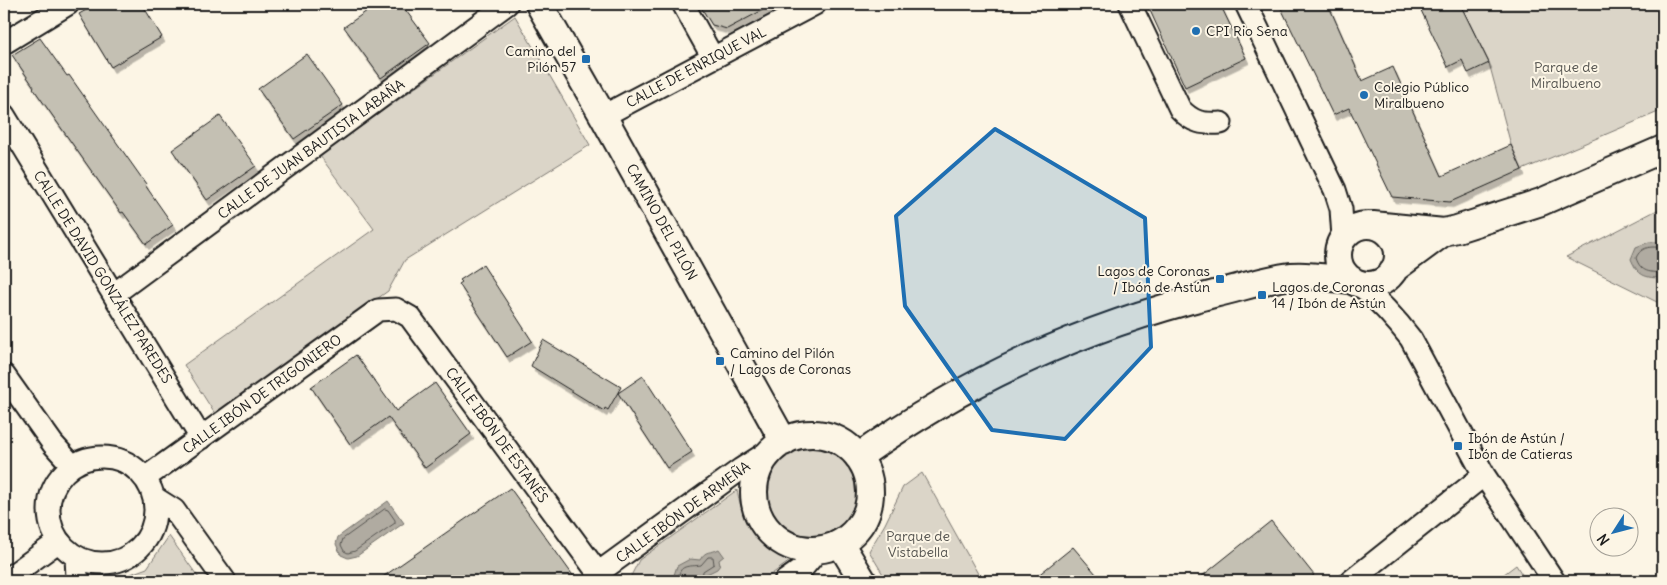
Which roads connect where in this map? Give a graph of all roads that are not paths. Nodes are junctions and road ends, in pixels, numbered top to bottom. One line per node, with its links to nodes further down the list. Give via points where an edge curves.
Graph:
1 (68, 4): 8 (street)
2 (507, 4): 20 (street, CALLE DE JUAN BAUTISTA LABAÑA)
3 (539, 4): 11 (street, CAMINO DEL PILÓN)
4 (683, 4): 9 (street)
5 (815, 4): 9 (street, CALLE DE ENRIQUE VAL)
6 (1130, 4): 12 (street, via 1180,109 1188,118 1204,124)
7 (1246, 4): 16 (street, via 1335,190 1341,209)
8 (4, 43)
9 (713, 58): 11 (street, CALLE DE ENRIQUE VAL)
10 (4, 115): 20 (street, CALLE DE DAVID GONZÁLEZ PAREDES)
11 (603, 116): 24 (street, CAMINO DEL PILÓN)
12 (1222, 123)
13 (1663, 149): 15 (street, via 1541,202)
14 (1373, 225): 15 (street); 16 (street, via 1356,227); 17 (street, via 1387,232 1396,245)
15 (1444, 232): 17 (street)
16 (1342, 239): 18 (street); 19 (street, via 1338,249 1340,266)
17 (1394, 269): 19 (street, via 1383,281 1366,285)
18 (1293, 276): 19 (street); 25 (street, via 1186,302 1115,323 1063,343 949,399)
19 (1355, 282): 27 (street, via 1396,319 1411,339)
20 (114, 294): 23 (street, CALLE DE DAVID GONZÁLEZ PAREDES)
21 (378, 310): 23 (street, CALLE IBÓN DE TRIGONIERO); 33 (street, CALLE IBÓN DE ESTANÉS, via 396,309 410,316)
22 (4, 375): 26 (street)
23 (201, 438): 28 (street, CALLE IBÓN DE TRIGONIERO)
24 (776, 448): 25 (street, via 799,436 816,434 832,438); 31 (street, via 759,468 754,485 760,519 784,544 801,550); 33 (street, CALLE IBÓN DE ARMEÑA, via 741,469)
25 (858, 457): 31 (street, via 867,475 870,495 866,514 856,531)
26 (72, 465): 28 (street, via 87,458 103,456 133,466); 30 (street, via 54,487 50,500 50,522)
27 (1484, 475): 39 (street); 40 (street)
28 (145, 478): 29 (street)
29 (155, 498): 32 (street, via 156,516 151,533 127,558 93,563); 36 (street, via 174,510)
30 (59, 541): 32 (street); 34 (street)
31 (829, 547): 37 (street); 38 (street)
32 (76, 556): 35 (street)
33 (601, 577)
34 (4, 580)
35 (80, 581)
36 (225, 581)
37 (785, 581)
38 (863, 581)
39 (1351, 581)
40 (1554, 581)

